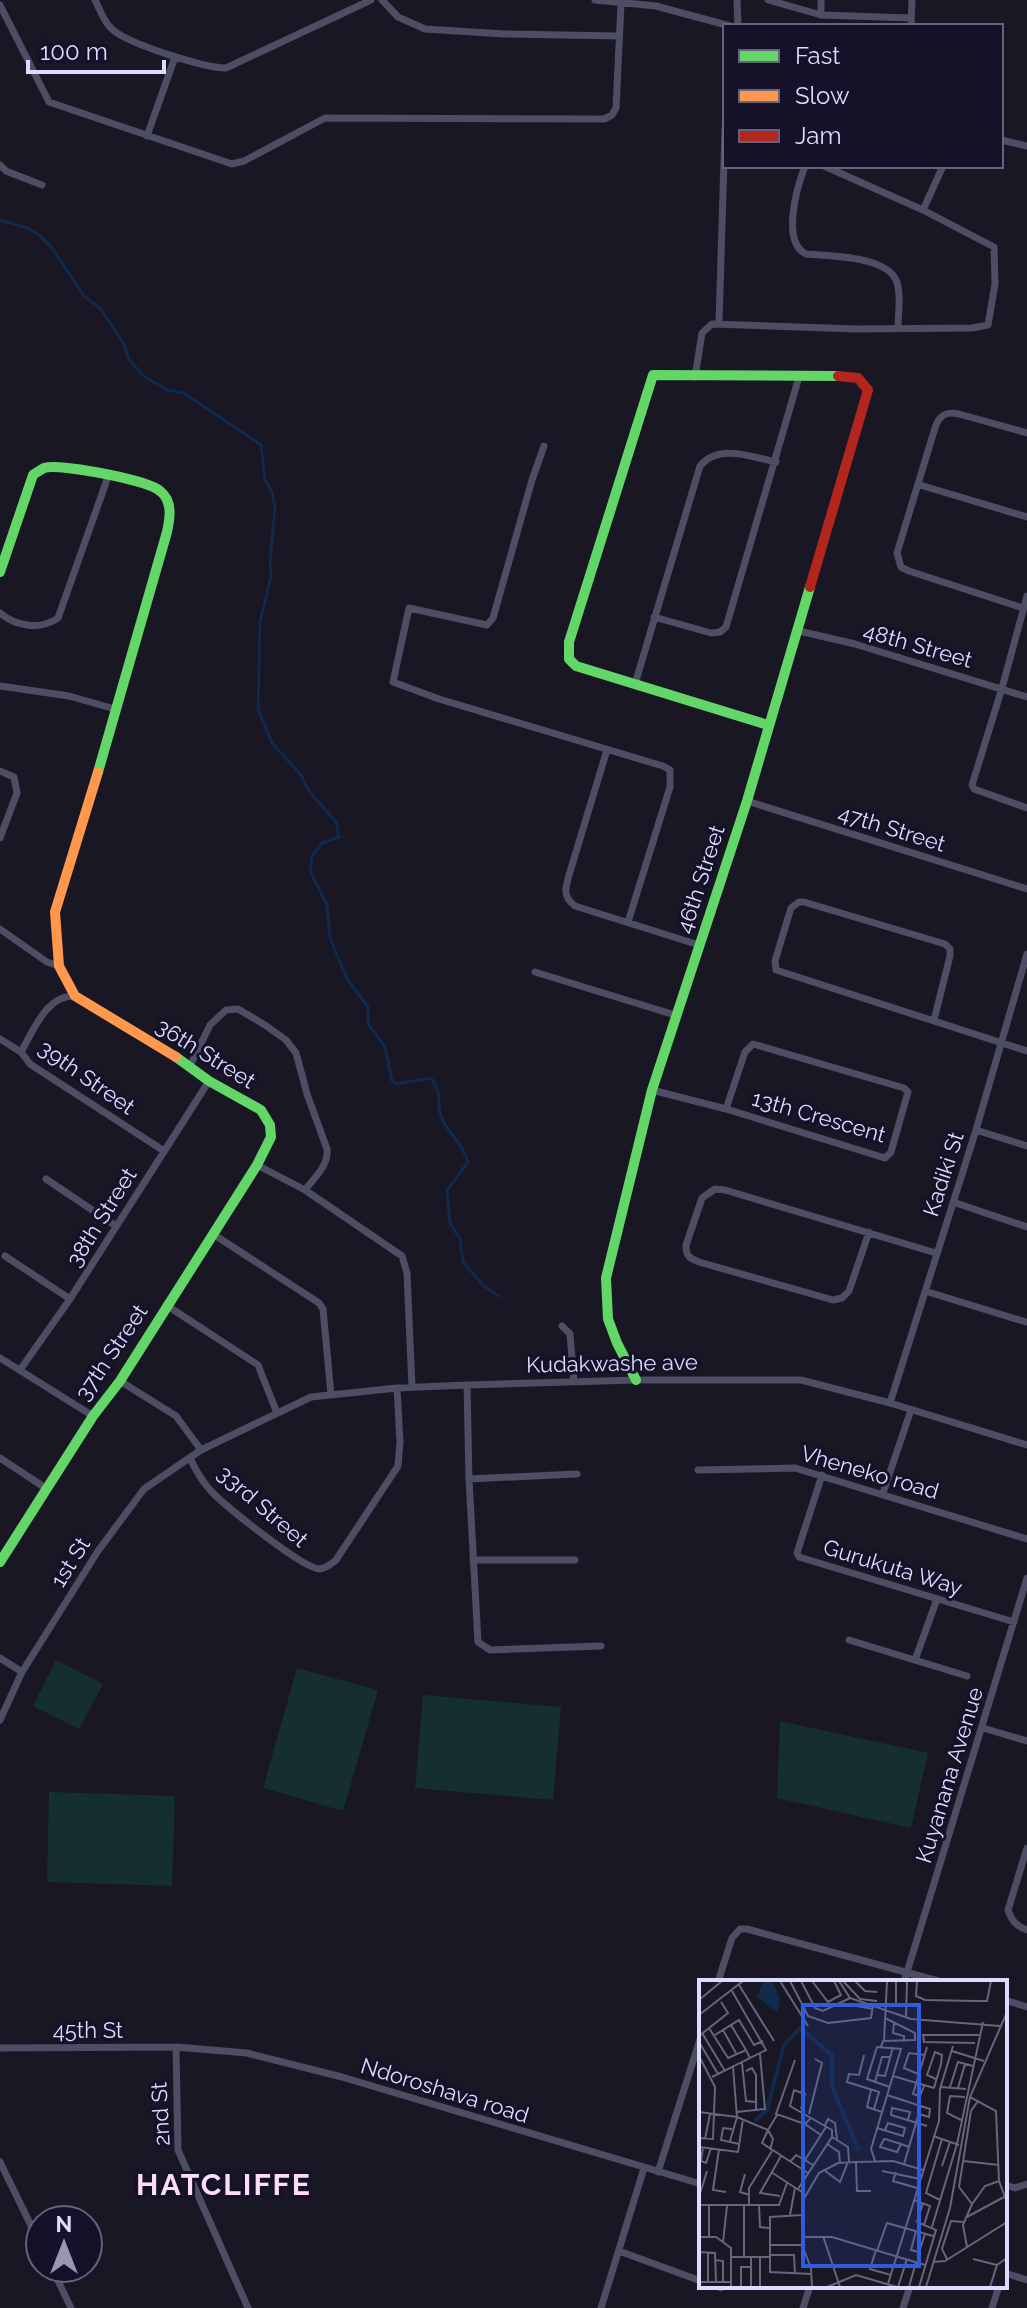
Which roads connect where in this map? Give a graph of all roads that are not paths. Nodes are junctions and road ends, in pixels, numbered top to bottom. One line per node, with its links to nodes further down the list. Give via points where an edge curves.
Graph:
1 (95, 0): 17 (street, via 115,32)
2 (371, 0): 17 (street, via 226,68)
3 (382, 0): 16 (street, via 398,17 425,29)
4 (595, 0): 10 (street)
5 (737, 0): 15 (street)
6 (768, 0): 12 (street)
7 (821, 0): 12 (street)
8 (912, 0): 13 (street)
9 (656, 3): 10 (street); 14 (street)
10 (621, 4): 16 (street)
11 (0, 5): 18 (street, via 49,102)
12 (821, 15): 13 (street)
13 (911, 22)
14 (724, 24)
15 (738, 24)
16 (619, 36): 18 (street, via 616,108 604,119 325,118 232,164)
17 (175, 57): 18 (street)
18 (147, 136)
19 (1003, 140): 20 (street)
20 (1027, 146)
21 (0, 165): 26 (street)
22 (724, 168): 28 (street)
23 (805, 168): 29 (street, via 794,213 798,250 870,262 890,273 898,289)
24 (828, 168): 27 (street)
25 (942, 168): 27 (street)
26 (42, 185)
27 (923, 210): 29 (street, via 996,250 991,318 981,328)
28 (719, 323): 29 (street); 30 (street, via 702,333)
29 (898, 328)
30 (695, 377): 31 (street); 44 (street, via 653,375 567,651 576,666)
31 (799, 377): 34 (street); 43 (street, 46th Street, via 849,376 868,390)
32 (1027, 433): 36 (street, via 950,412 942,415)
33 (544, 446): 50 (street, via 493,618 487,625 409,608 393,682)
34 (776, 462): 42 (street, via 714,453 700,466); 42 (street, via 726,627 711,633)
35 (108, 477): 38 (street, via 43,468 33,475); 41 (street, via 58,618 36,627); 48 (street, via 152,484 171,511)
36 (920, 485): 37 (street); 40 (street, via 897,553 901,567)
37 (1027, 517)
38 (0, 572)
39 (1027, 596): 40 (street)
40 (1023, 608): 46 (street)
41 (0, 613)
42 (654, 617): 44 (street)
43 (799, 631): 46 (street, 48th Street); 49 (street, 46th Street)
44 (635, 684): 49 (street)
45 (0, 686): 48 (street)
46 (1002, 688): 47 (street, 48th Street); 53 (street, via 972,785)
47 (1027, 697)
48 (115, 709): 60 (street, via 55,912)
49 (768, 725): 52 (street, 46th Street)
50 (607, 750): 56 (street, via 565,893 575,906); 56 (street, via 670,770 670,787)
51 (0, 771): 54 (street, via 14,777 17,785)
52 (747, 801): 55 (street, 47th Street); 58 (street, 46th Street)
53 (1027, 808)
54 (0, 838)
55 (1027, 889)
56 (628, 922): 58 (street)
57 (0, 929): 60 (street)
58 (699, 945): 64 (street, 46th Street)
59 (1027, 954): 61 (street, Kadiki St)
60 (59, 966): 63 (street)
61 (1025, 969): 67 (street, Kadiki St)
62 (535, 972): 64 (street)
63 (75, 996): 69 (street, 39th Street, via 63,996 48,1007); 70 (street, 36th Street)
64 (675, 1015): 72 (street, 46th Street)
65 (934, 1020): 65 (street, via 776,970 791,908 804,902 945,944 950,956); 67 (street)
66 (0, 1039): 69 (street)
67 (1001, 1043): 68 (street); 74 (street, Kadiki St)
68 (1027, 1051)
69 (21, 1052): 76 (street, 39th Street, via 30,1064)
70 (190, 1066): 71 (street, 36th Street); 79 (street, via 210,1025 226,1010 238,1009 286,1040 296,1053 327,1149 324,1165)
71 (209, 1081): 76 (street, 38th Street); 77 (street, 36th Street, via 267,1116 271,1137)
72 (652, 1090): 73 (street, 13th Crescent); 94 (street, 46th Street, via 604,1299 616,1346)
73 (726, 1109): 73 (street, 13th Crescent, via 885,1158 908,1092 753,1044 747,1047)
74 (976, 1130): 75 (street); 80 (street, Kadiki St)
75 (1027, 1146)
76 (164, 1151): 81 (street, 38th Street)
77 (257, 1165): 79 (street); 84 (street, 37th Street)
78 (46, 1179): 81 (street)
79 (305, 1190): 98 (street, via 402,1256)
80 (953, 1202): 82 (street); 85 (street, Kadiki St)
81 (116, 1226): 88 (street, 38th Street)
82 (1027, 1227)
83 (869, 1232): 83 (street, via 715,1189 702,1198 686,1253 699,1262 833,1300 849,1291); 85 (street)
84 (213, 1234): 89 (street, 37th Street); 100 (street, via 319,1303)
85 (936, 1253): 87 (street, Kadiki St)
86 (5, 1256): 88 (street)
87 (925, 1291): 90 (street); 101 (street, Kadiki St)
88 (70, 1299): 93 (street, 38th Street)
89 (166, 1305): 95 (street, 37th Street); 103 (street, via 258,1365)
90 (1026, 1322)
91 (562, 1326): 96 (street, via 570,1334)
92 (0, 1358): 93 (street)
93 (20, 1370): 104 (street)
94 (636, 1380): 96 (street, Kudakwashe ave); 101 (street, Kudakwashe ave, via 801,1380)
95 (120, 1381): 104 (street, 37th Street); 106 (street, 33rd Street, via 176,1416)
96 (574, 1382): 97 (street, Kudakwashe ave)
97 (467, 1385): 98 (street, Kudakwashe ave); 112 (street)
98 (412, 1387): 99 (street, Kudakwashe ave)
99 (397, 1388): 100 (street, Kudakwashe ave); 108 (street, 33rd Street, via 398,1466 336,1560 321,1569 300,1563 210,1490)
100 (331, 1395): 103 (street, Kudakwashe ave, via 311,1397)
101 (890, 1403): 102 (street, Kudakwashe ave)
102 (911, 1410): 105 (street, Kudakwashe ave); 114 (street)
103 (277, 1413): 106 (street, Kudakwashe ave)
104 (93, 1416): 113 (street, 37th Street)
105 (1027, 1445)
106 (201, 1450): 108 (street, 1st St)
107 (0, 1458): 113 (street)
108 (190, 1458): 126 (street, 1st St, via 152,1481 127,1510)
109 (698, 1470): 111 (street, Vheneko road, via 780,1467)
110 (577, 1474): 112 (street)
111 (822, 1475): 114 (street, Vheneko road); 120 (street, Gurukuta Way, via 799,1557)
112 (469, 1479): 116 (street)
113 (47, 1489): 118 (street, 37th Street)
114 (883, 1493): 115 (street, Vheneko road)
115 (1027, 1539)
116 (473, 1560): 117 (street); 123 (street, via 478,1642 483,1648)
117 (575, 1560)
118 (0, 1562)
119 (1027, 1578): 121 (street, Kuyanana Avenue)
120 (937, 1599): 121 (street, Gurukuta Way); 125 (street)
121 (1014, 1622): 129 (street, Kuyanana Avenue)
122 (849, 1640): 125 (street)
123 (601, 1646)
124 (0, 1658): 126 (street)
125 (915, 1660): 127 (street)
126 (22, 1672): 128 (street, 1st St)
127 (967, 1676)
128 (0, 1720)
129 (983, 1728): 130 (street); 133 (street, Kuyanana Avenue)
130 (1027, 1741)
131 (1027, 1848): 132 (street, via 1008,1910 1011,1919)
132 (1027, 1930)
133 (907, 1972): 134 (street, via 740,1929); 135 (street, Kuyanana Avenue); 136 (street)
134 (719, 1980)
135 (905, 1980)
136 (935, 1980)
137 (1007, 2001): 138 (street)
138 (1027, 2007)
139 (699, 2042): 144 (street)
140 (176, 2047): 141 (street, 45th St); 143 (street, Ndoroshava road, via 260,2056); 158 (street, 2nd St, via 178,2150)
141 (0, 2048)
142 (0, 2162): 148 (street)
143 (644, 2168): 144 (street, Ndoroshava road); 149 (street)
144 (658, 2172): 145 (street, Ndoroshava road)
145 (699, 2183)
146 (1027, 2184): 147 (street)
147 (1007, 2186)
148 (24, 2211)
149 (619, 2251): 151 (street); 159 (street)
150 (1007, 2274): 152 (street)
151 (699, 2280)
152 (1027, 2280)
153 (60, 2284): 157 (street)
154 (809, 2288): 160 (street)
155 (909, 2288): 161 (street)
156 (998, 2288): 162 (street)
157 (71, 2308)
158 (248, 2308)
159 (601, 2308)
160 (803, 2308)
161 (903, 2308)
162 (992, 2308)

